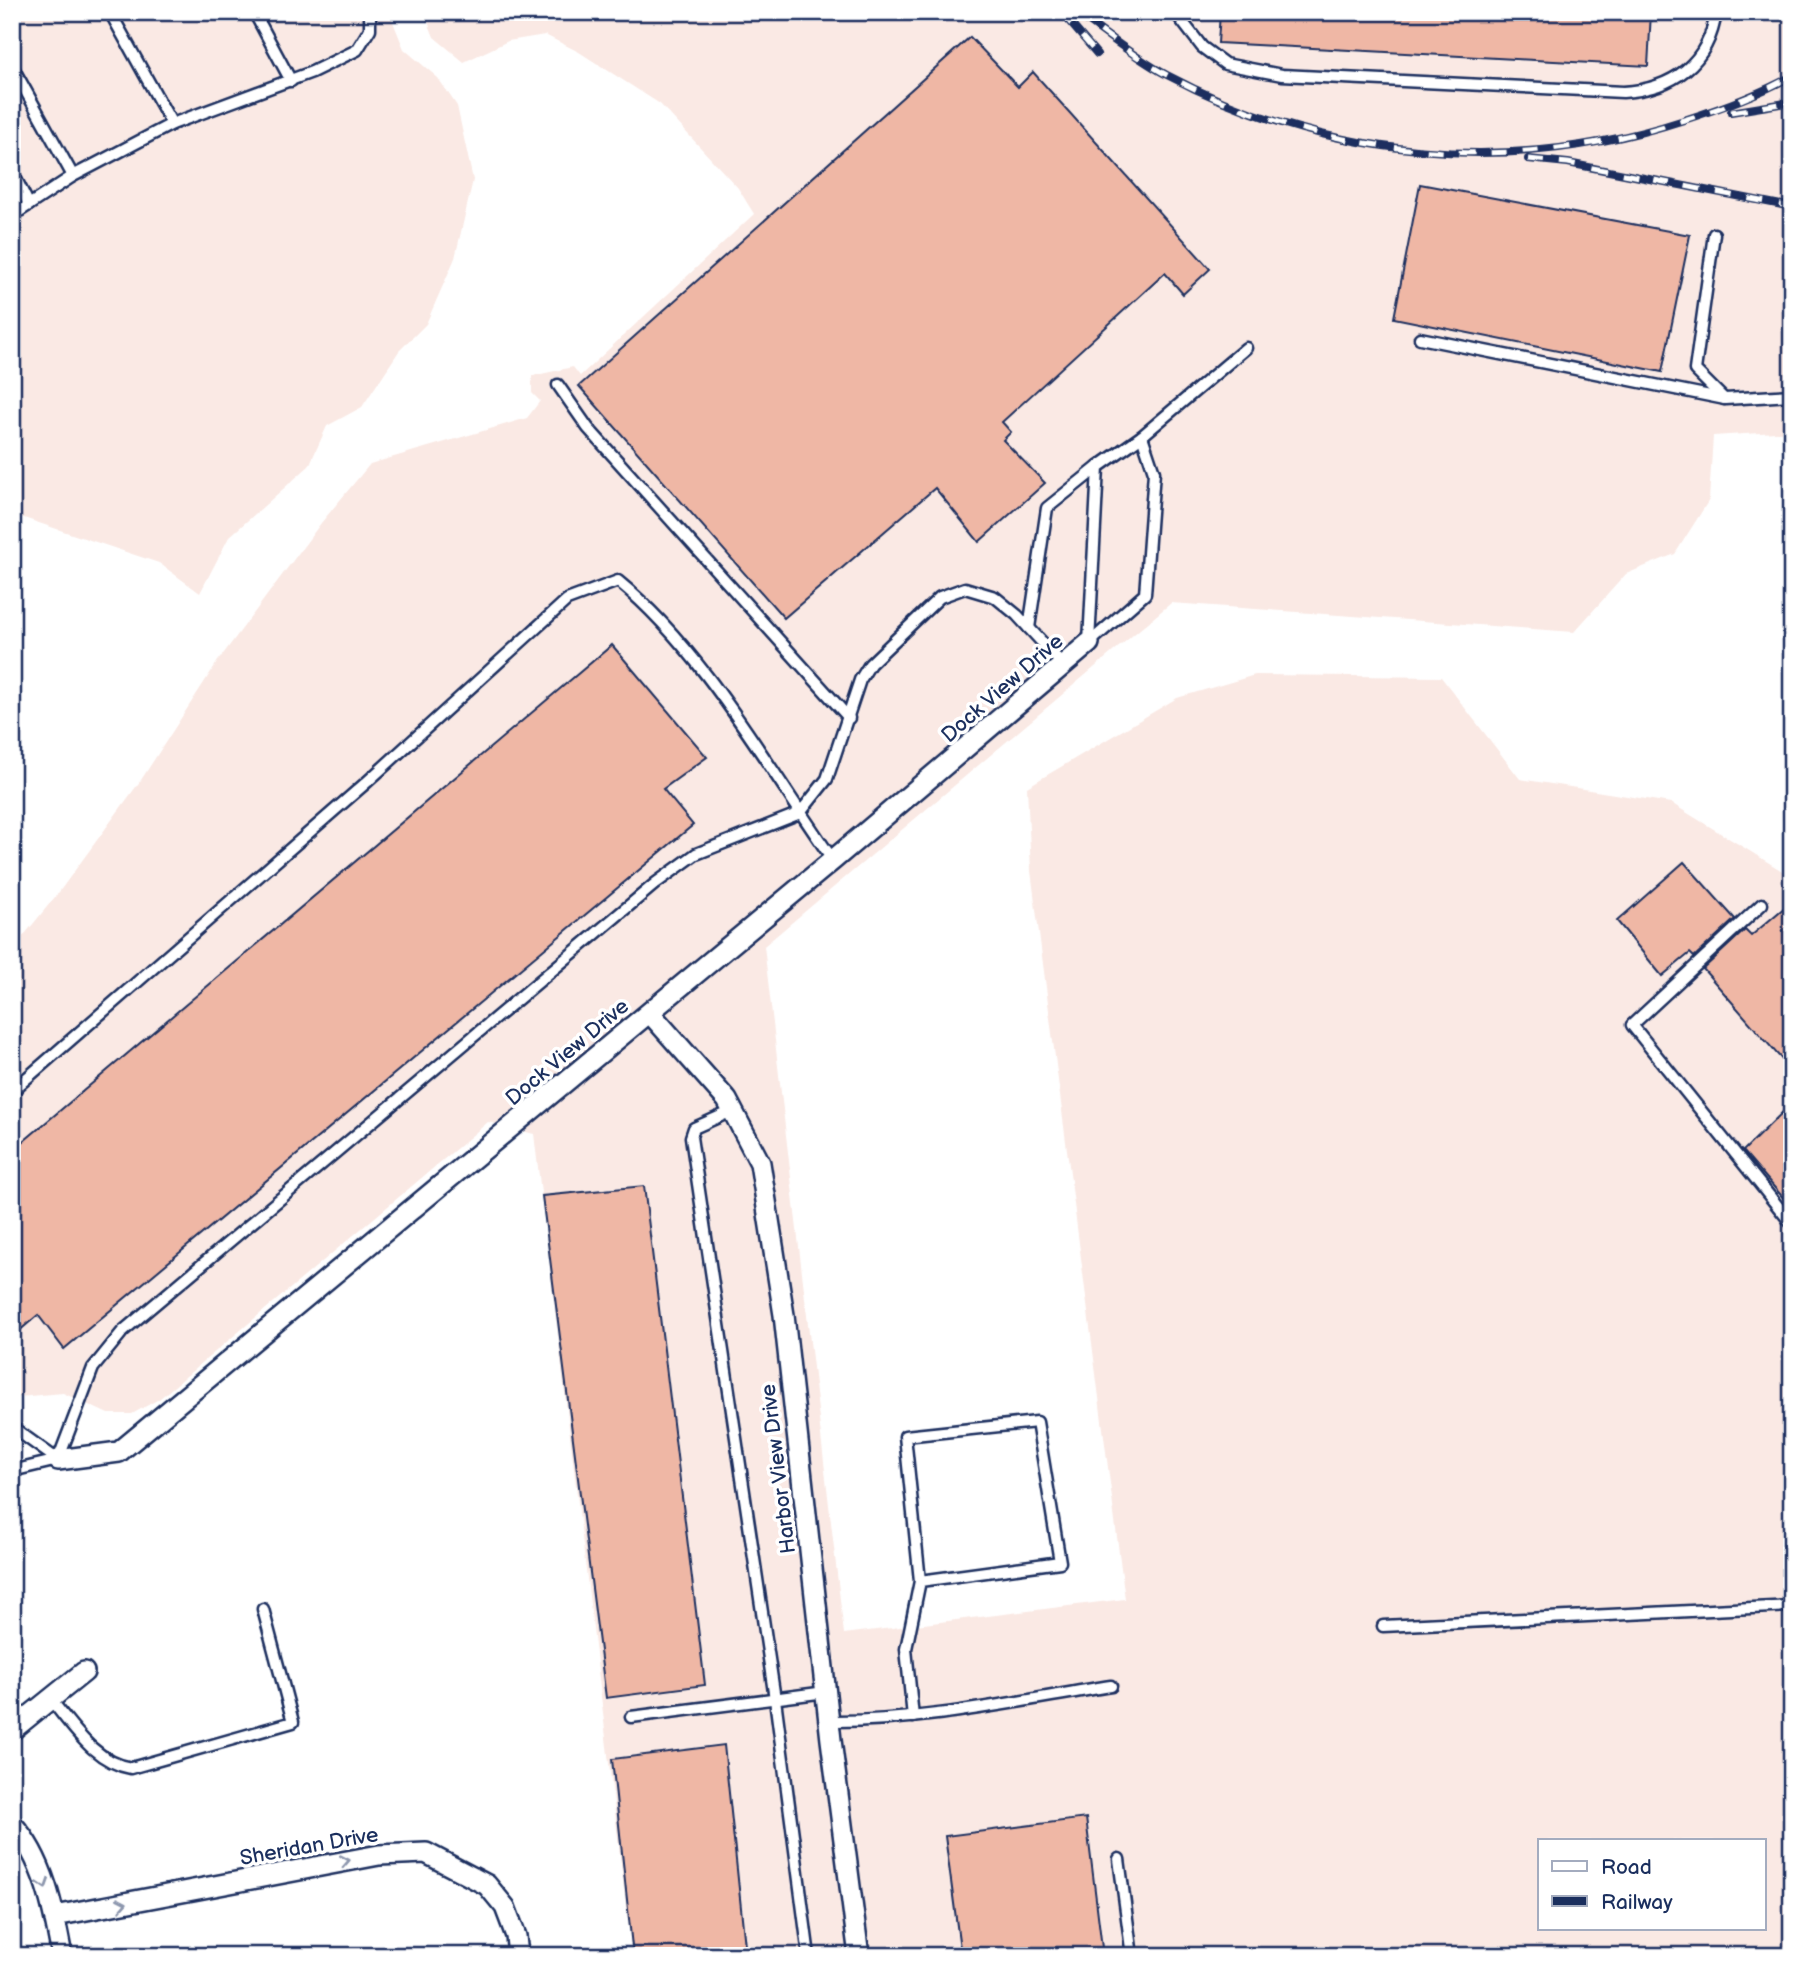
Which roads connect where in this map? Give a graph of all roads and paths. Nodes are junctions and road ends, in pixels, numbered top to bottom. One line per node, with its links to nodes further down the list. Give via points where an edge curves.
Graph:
1 (110, 12): 8 (lane)
2 (254, 12): 7 (lane)
3 (370, 12): 7 (lane, via 370,29 356,50)
4 (1175, 12): 5 (lane, via 1202,47 1225,64 1282,75 1623,92 1649,90 1687,71 1709,42)
5 (1716, 12)
6 (12, 66): 10 (lane)
7 (290, 81): 8 (lane)
8 (172, 124): 10 (lane)
9 (12, 171): 11 (lane)
10 (73, 176): 11 (lane)
11 (29, 205): 12 (lane)
12 (12, 216)
13 (1714, 234): 18 (lane, via 1695,370)
14 (1420, 338): 18 (lane)
15 (1246, 348): 19 (lane)
16 (558, 385): 24 (lane, via 588,428)
17 (1792, 395): 18 (lane)
18 (1725, 399)
19 (1142, 436): 20 (lane); 22 (lane, via 1154,472 1145,594)
20 (1098, 467): 21 (lane, via 1047,508); 22 (lane)
21 (1029, 628): 23 (lane); 24 (lane, via 995,597 965,588 940,597 870,664 860,680)
22 (1088, 643): 23 (street, Dock View Drive)
23 (1064, 666): 26 (street, Dock View Drive)
24 (849, 718): 25 (lane, via 827,779)
25 (800, 813): 26 (lane); 29 (lane, via 711,680 651,608 618,581 567,600 367,782); 33 (lane, via 696,854 656,883 123,1331 93,1368)
26 (834, 860): 28 (street, Dock View Drive)
27 (1762, 904): 31 (lane, via 1632,1025)
28 (650, 1013): 30 (street, Harbor View Drive); 33 (street, Dock View Drive, via 119,1452)
29 (12, 1091)
30 (732, 1111): 41 (street, Harbor View Drive, via 760,1163 785,1328); 43 (lane, via 694,1128 691,1137)
31 (1792, 1224)
32 (12, 1427): 33 (lane)
33 (58, 1460): 34 (lane)
34 (12, 1471)
35 (920, 1581): 35 (lane, via 905,1436 1037,1422 1060,1562); 45 (lane, via 906,1649)
36 (1792, 1606): 38 (lane)
37 (263, 1609): 42 (lane, via 293,1721 131,1768 115,1765 97,1753)
38 (1383, 1626)
39 (84, 1672): 42 (street)
40 (1111, 1686): 45 (lane)
41 (826, 1692): 43 (lane); 46 (street, Harbor View Drive)
42 (50, 1699): 47 (street)
43 (775, 1699): 44 (lane); 53 (lane)
44 (631, 1717)
45 (913, 1717): 46 (lane)
46 (829, 1721): 54 (street, Harbor View Drive)
47 (12, 1730)
48 (12, 1824): 50 (street, one-way to 50, via 41,1874)
49 (1119, 1859): 55 (lane)
50 (55, 1916): 51 (street); 52 (street, Sheridan Drive, one-way to 52, via 379,1855 426,1853 486,1885 505,1907)
51 (62, 1956)
52 (519, 1956)
53 (808, 1956)
54 (859, 1956)
55 (1132, 1956)

